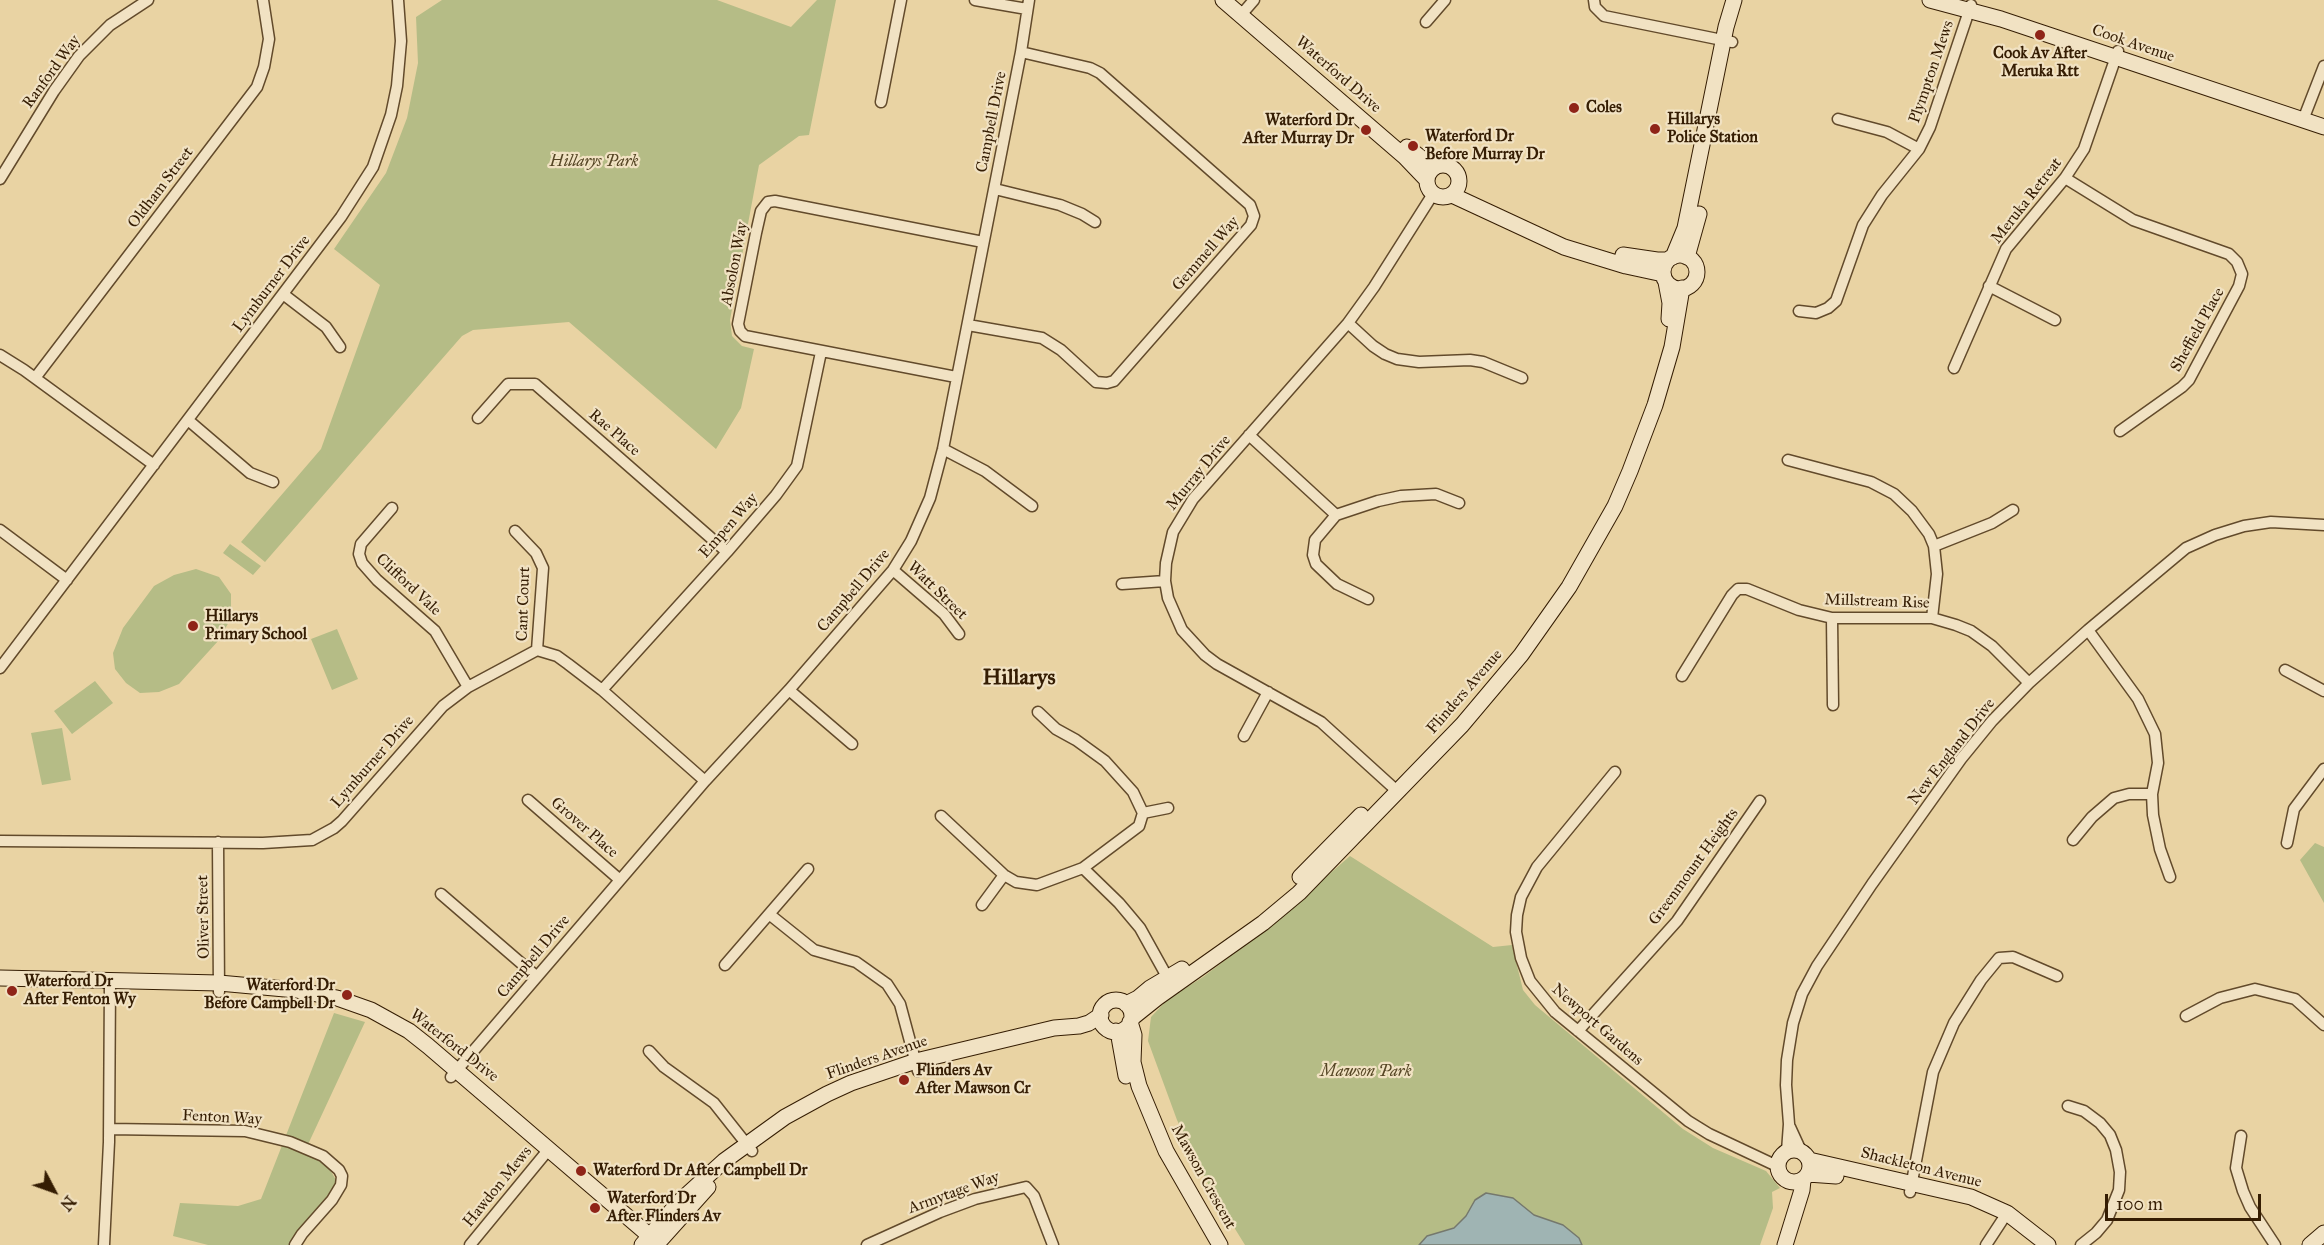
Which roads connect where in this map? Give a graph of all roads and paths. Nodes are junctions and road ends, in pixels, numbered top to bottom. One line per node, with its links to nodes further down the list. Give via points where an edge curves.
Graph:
1 (148, 0): 28 (street, Ranford Way, via 110,25 79,56)
2 (263, 0): 47 (street, Oldham Street, via 269,39 256,87)
3 (398, 0): 37 (street, Lymburner Drive, via 400,63 383,143 373,167 341,217)
4 (901, 0): 21 (street)
5 (975, 0): 13 (street)
6 (1223, 0): 14 (street, Waterford Drive)
7 (1445, 0): 16 (street)
8 (1594, 0): 17 (street, via 1604,16)
9 (1734, 0): 17 (street, Flinders Avenue)
10 (1743, 0): 17 (street, Flinders Avenue)
11 (1930, 0): 15 (street, Cook Avenue)
12 (1956, 0): 15 (street, Cook Avenue)
13 (1028, 5): 18 (street, Campbell Drive)
14 (1244, 6): 29 (street, Waterford Drive, via 1388,132)
15 (1971, 7): 19 (street, Cook Avenue); 26 (street, Plympton Mews)
16 (1426, 22)
17 (1727, 41): 34 (street, Flinders Avenue, via 1700,212)
18 (1021, 52): 30 (street, Campbell Drive); 41 (street, Gemmell Way, via 1100,73 1250,205 1254,216 1251,225 1114,381 1096,382 1042,338)
19 (2117, 54): 22 (street, Cook Avenue); 27 (street, Meruka Retreat, via 2084,149)
20 (2324, 66): 22 (street)
21 (881, 102)
22 (2304, 117): 24 (street, Cook Avenue); 25 (street, Cook Avenue)
23 (1838, 119): 26 (street, via 1887,132)
24 (2324, 120)
25 (2324, 127)
26 (1919, 149): 38 (street, Plympton Mews, via 1863,225 1836,301 1816,312)
27 (2065, 178): 35 (street, Meruka Retreat, via 2006,249); 51 (street, Sheffield Place, via 2133,220 2229,254 2242,274 2189,380)
28 (0, 179)
29 (1431, 181): 31 (street, via 1443,198); 31 (street, Waterford Drive, via 1443,165 1452,168 1457,174); 40 (street, Murray Drive, via 1374,287)
30 (995, 189): 32 (street, via 1060,205); 33 (street, Campbell Drive)
31 (1455, 190): 34 (street, via 1574,241)
32 (1095, 222)
33 (983, 242): 41 (street, Campbell Drive); 43 (street, Absolon Way, via 768,202 761,211 756,233 738,324 740,332)
34 (1671, 266): 36 (street, via 1675,288); 36 (street, Flinders Avenue, via 1695,266 1696,276); 93 (street, Flinders Avenue, via 1670,312 1653,382 1630,447 1594,523 1564,577 1514,650)
35 (1989, 286): 39 (street); 45 (street, Meruka Retreat)
36 (1682, 288): 93 (street, Flinders Avenue, via 1672,347 1647,429 1615,506 1592,547 1554,611 1509,670 1462,726)
37 (284, 294): 42 (street, via 326,327); 50 (street, Lymburner Drive)
38 (1799, 311)
39 (2055, 320)
40 (1348, 323): 48 (street, via 1373,346 1397,359 1470,360); 52 (street, Murray Drive)
41 (968, 325): 46 (street, Campbell Drive)
42 (340, 347)
43 (821, 352): 46 (street, Absolon Way); 66 (street, Empen Way, via 797,466)
44 (0, 355): 47 (street)
45 (1954, 368)
46 (956, 377): 53 (street, Campbell Drive)
47 (35, 378): 55 (street)
48 (1522, 378)
49 (478, 418): 66 (street, Rae Place, via 508,384 535,384)
50 (188, 420): 55 (street, Lymburner Drive); 56 (street, via 250,473)
51 (2120, 431)
52 (1249, 435): 61 (street); 69 (street, Murray Drive, via 1181,516 1168,548)
53 (943, 449): 58 (street, via 985,471); 67 (street, Campbell Drive, via 922,520)
54 (1788, 460): 65 (street, via 1871,482 1894,494 1922,523)
55 (154, 465): 68 (street, Lymburner Drive)
56 (273, 482)
57 (1459, 503): 61 (street, via 1436,494 1401,496)
58 (1032, 506)
59 (392, 508): 81 (street, Clifford Vale, via 361,544 362,563 435,631)
60 (2013, 510): 65 (street, via 1992,523)
61 (1336, 514): 71 (street, via 1315,540 1312,555 1337,584)
62 (2324, 525): 74 (street, New England Drive, via 2271,522 2215,535 2186,548)
63 (0, 530): 68 (street)
64 (515, 531): 76 (street, Cant Court, via 536,553 543,568)
65 (1934, 546): 73 (street, via 1937,574)
66 (727, 552): 82 (street, Empen Way)
67 (893, 570): 75 (street, Watt Street, via 944,614); 83 (street, Campbell Drive)
68 (67, 580): 77 (street, Lymburner Drive)
69 (1165, 581): 70 (street); 85 (street, Murray Drive, via 1175,614 1192,643 1217,664)
70 (1122, 584)
71 (1368, 599)
72 (1832, 618): 73 (street, Millstream Rise); 79 (street, Millstream Rise, via 1799,610 1747,589 1738,590); 86 (street)
73 (1932, 618): 80 (street, Millstream Rise, via 1981,638)
74 (2088, 630): 80 (street, New England Drive); 94 (street, via 2133,691 2155,734 2158,763)
75 (959, 634)
76 (537, 650): 81 (street, Lymburner Drive); 82 (street, via 557,656)
77 (0, 668)
78 (2284, 670): 84 (street)
79 (1682, 676)
80 (2029, 683): 134 (street, New England Drive, via 1961,759 1816,966 1793,1023 1787,1059)
81 (468, 687): 102 (street, Lymburner Drive, via 432,717 342,821 325,834 300,842)
82 (602, 690): 92 (street)
83 (789, 690): 89 (street); 92 (street, Campbell Drive)
84 (2324, 691)
85 (1268, 692): 88 (street); 93 (street, Murray Drive, via 1321,722)
86 (1833, 705)
87 (1038, 712): 98 (street, via 1056,729 1105,761 1133,792)
88 (1244, 736)
89 (852, 744)
90 (2324, 769): 103 (street, via 2295,809)
91 (1615, 772): 125 (street, Newport Gardens, via 1537,867 1521,897 1517,915 1518,946 1530,981 1555,1012)
92 (705, 781): 108 (street, Campbell Drive)
93 (1394, 788): 116 (street, Flinders Avenue, via 1299,893 1263,923)
94 (2152, 794): 100 (street, via 2114,798); 107 (street, via 2155,828)
95 (528, 800): 108 (street, Grover Place)
96 (1760, 801): 125 (street, Greenmount Heights, via 1677,921)
97 (1168, 808): 98 (street)
98 (1143, 813): 104 (street, via 1139,826)
99 (941, 816): 106 (street)
100 (2073, 840)
101 (0, 841): 102 (street, Lymburner Drive)
102 (218, 842): 118 (street, Oliver Street)
103 (2287, 843)
104 (1083, 868): 106 (street, via 1036,885); 116 (street, via 1140,928)
105 (808, 869): 111 (street)
106 (1004, 876): 110 (street)
107 (2170, 877)
108 (620, 880): 113 (street, Campbell Drive)
109 (441, 894): 113 (street)
110 (982, 905)
111 (769, 914): 112 (street); 127 (street, via 814,950 856,962 887,984 900,1004)
112 (725, 965)
113 (536, 976): 128 (street, Campbell Drive)
114 (2057, 976): 135 (street, via 2013,957 1999,958 1981,980 1954,1023 1934,1072)
115 (0, 978): 117 (street, Waterford Drive)
116 (1170, 983): 120 (street, Flinders Avenue); 122 (street, Flinders Avenue)
117 (110, 985): 118 (street, Waterford Drive); 119 (street, Waterford Drive); 130 (street)
118 (219, 987): 128 (street, Waterford Drive, via 296,990 371,1010 409,1031)
119 (0, 988)
120 (1126, 1004): 122 (street); 123 (street, via 1108,1002 1102,1009)
121 (2186, 1016): 124 (street, via 2220,998 2255,989 2295,999)
122 (1131, 1020): 123 (street, via 1124,1029); 145 (street, Mawson Crescent, via 1133,1062 1139,1086 1166,1151)
123 (1107, 1024): 127 (street, Flinders Avenue); 144 (street, Mawson Crescent, via 1119,1037 1127,1077 1145,1128)
124 (2324, 1025)
125 (1578, 1031): 134 (street, Newport Gardens, via 1708,1134 1762,1158)
126 (649, 1051): 132 (street, via 664,1067 714,1103)
127 (917, 1066): 132 (street, Flinders Avenue, via 815,1111)
128 (454, 1074): 133 (street, Waterford Drive)
129 (2068, 1106): 151 (street, via 2084,1111 2110,1135 2120,1172 2119,1190 2110,1213 2096,1233)
130 (110, 1130): 139 (street); 140 (street, Fenton Way, via 245,1131 290,1142 323,1156 339,1170 341,1185)
131 (2241, 1136): 152 (street, via 2236,1168 2243,1191)
132 (749, 1147): 138 (street, Flinders Avenue)
133 (546, 1152): 138 (street, Waterford Drive); 141 (street, Hawdon Mews)
134 (1794, 1165): 135 (street, Shackleton Avenue); 146 (street, via 1787,1215); 147 (street, via 1802,1190)
135 (1911, 1187): 136 (street, Shackleton Avenue, via 1971,1197)
136 (2004, 1217): 148 (street); 149 (street, Shackleton Avenue); 150 (street, Shackleton Avenue, via 2028,1228)
137 (2324, 1233): 153 (street)
138 (649, 1243)
139 (104, 1245)
140 (295, 1245)
141 (470, 1245)
142 (867, 1245): 143 (street, Armytage Way, via 940,1212 1016,1187 1026,1187 1034,1196)
143 (1053, 1245)
144 (1210, 1245)
145 (1220, 1245)
146 (1776, 1245)
147 (1785, 1245)
148 (1986, 1245)
149 (2035, 1245)
150 (2048, 1245)
151 (2081, 1245)
152 (2275, 1245)
153 (2310, 1245)

